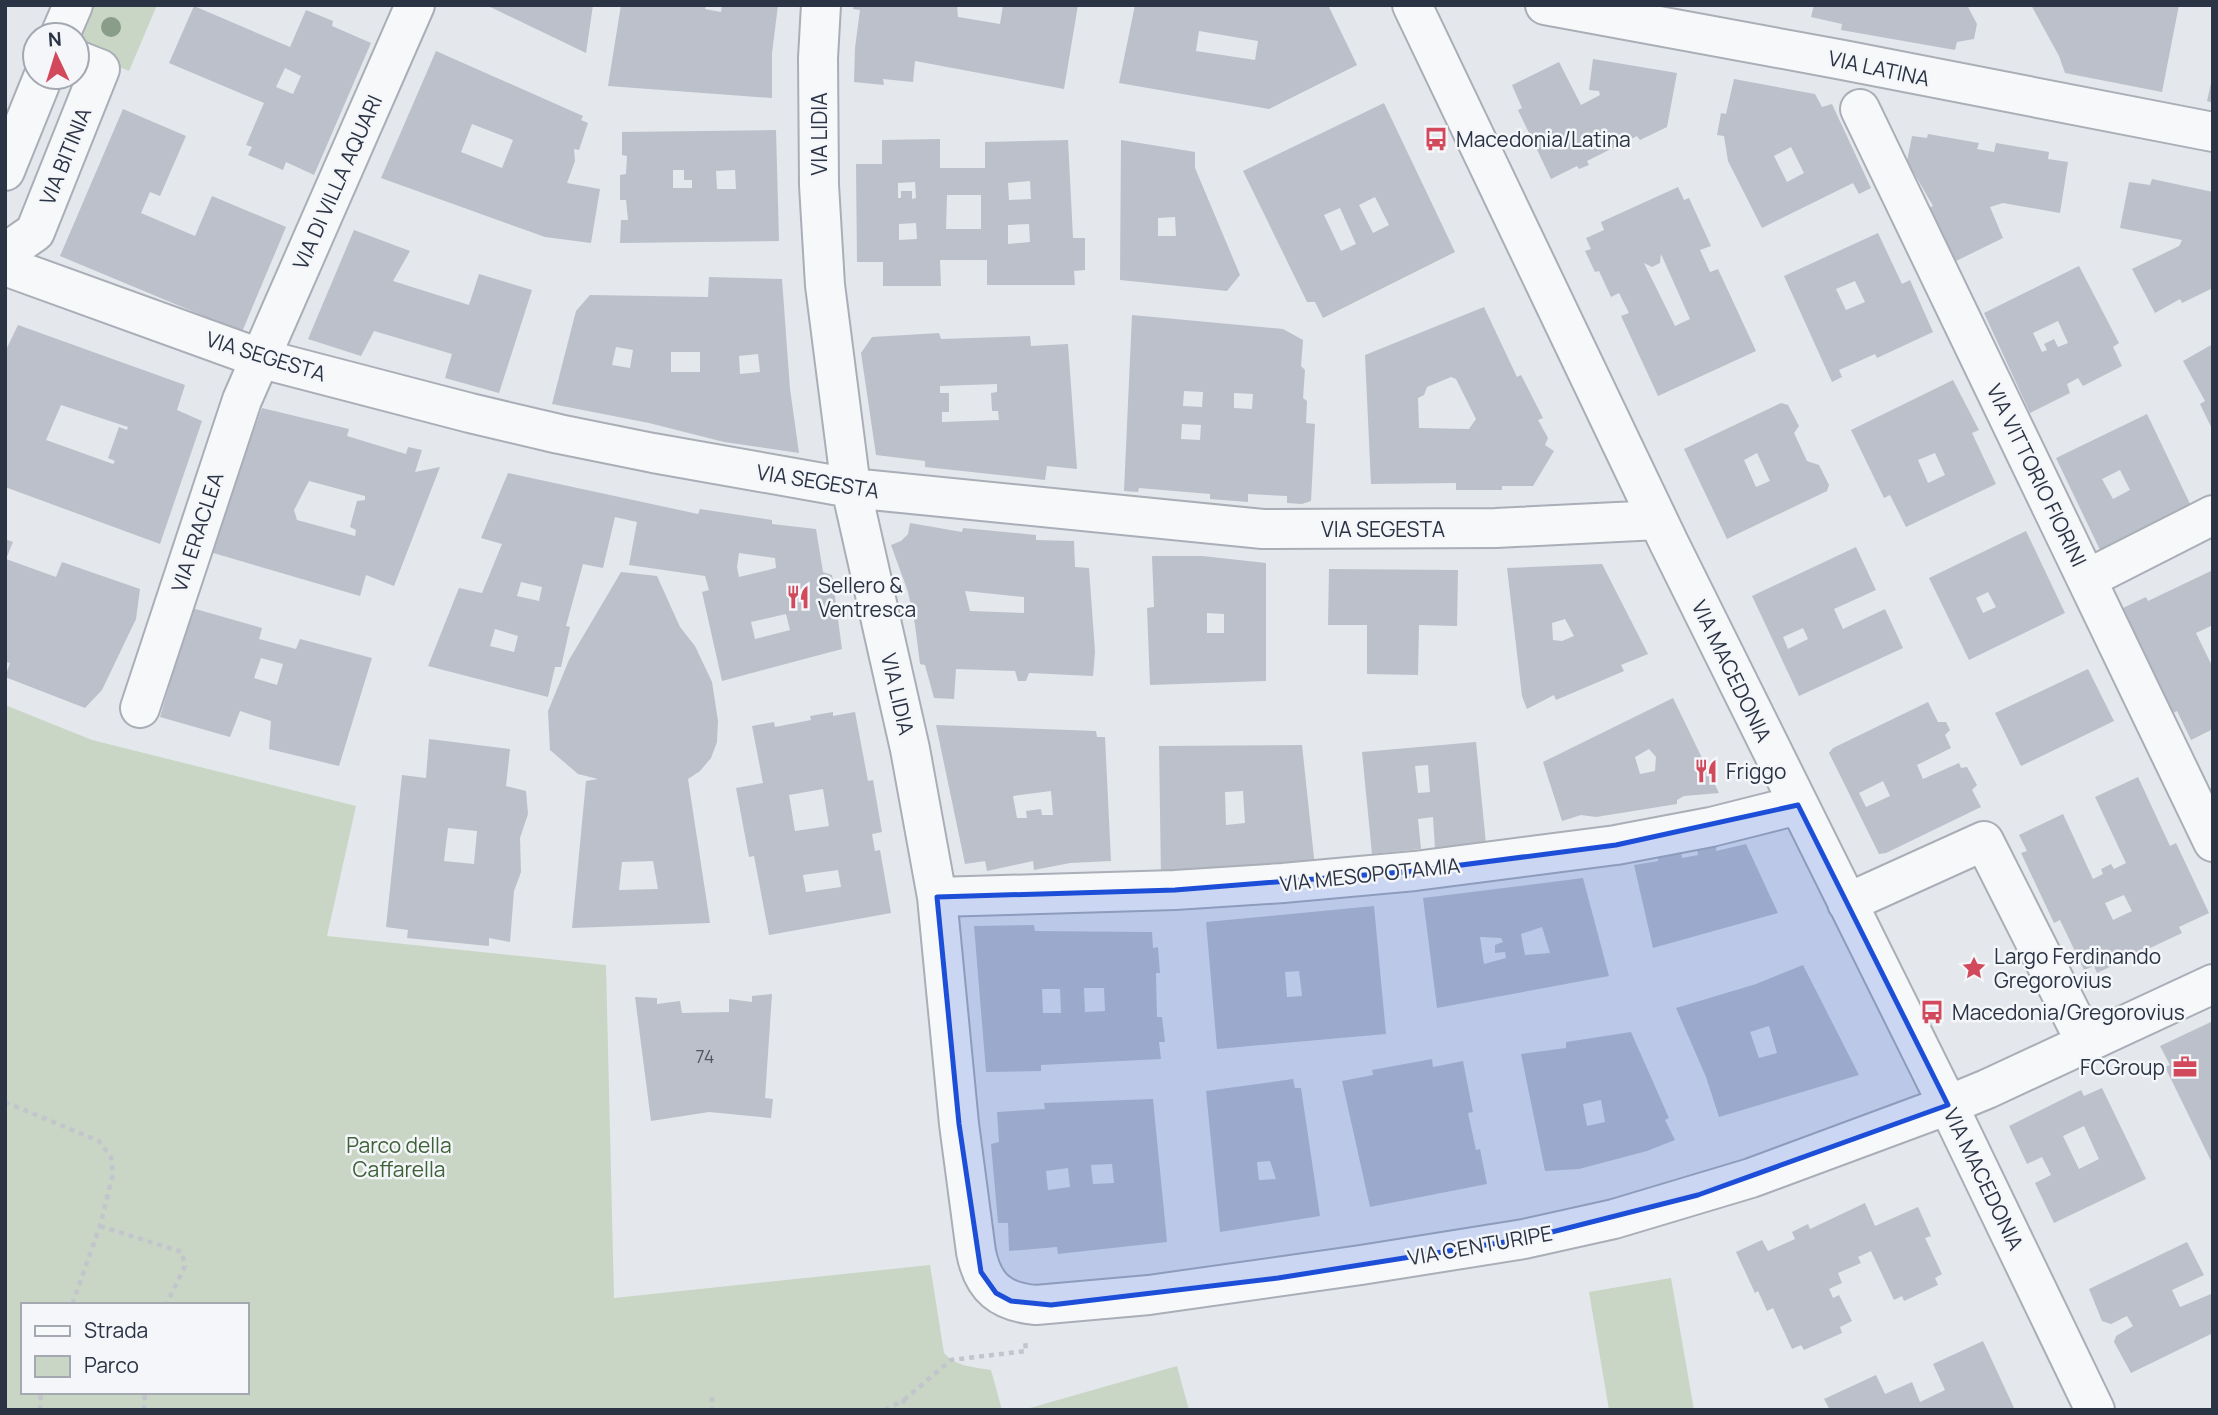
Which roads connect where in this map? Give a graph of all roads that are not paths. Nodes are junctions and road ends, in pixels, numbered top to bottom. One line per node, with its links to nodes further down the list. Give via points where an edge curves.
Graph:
1 (415, 5): 12 (street, VIA DI VILLA AQUARI)
2 (821, 5): 13 (street, VIA LIDIA, via 819,185 824,273)
3 (1412, 5): 15 (street, VIA MACEDONIA)
4 (1545, 5): 8 (street, VIA LATINA)
5 (91, 65): 10 (street, VIA BITINIA, via 100,69 35,232)
6 (37, 91): 9 (street)
7 (1860, 109): 16 (street, VIA VITTORIO FIORINI)
8 (2213, 132)
9 (5, 171)
10 (5, 253)
11 (5, 266): 12 (street, VIA SEGESTA)
12 (259, 358): 13 (street, VIA SEGESTA, via 571,436); 17 (street, VIA ERACLEA)
13 (851, 488): 15 (street, VIA SEGESTA, via 1263,529 1471,529); 20 (street, VIA LIDIA, via 910,749)
14 (2213, 515): 16 (street)
15 (1658, 520): 18 (street, VIA MACEDONIA)
16 (2087, 579): 19 (street, VIA VITTORIO FIORINI)
17 (140, 708)
18 (1798, 805): 20 (street, VIA MESOPOTAMIA, via 1616,845 1415,871 1188,890); 21 (street, VIA MACEDONIA)
19 (2213, 842)
20 (937, 897): 25 (street, VIA LIDIA, via 975,1252 981,1272)
21 (1847, 903): 23 (street, via 1984,841); 24 (street, VIA MACEDONIA)
22 (2213, 984): 23 (street, VIA CENTURIPE)
23 (2085, 1042): 24 (street, VIA CENTURIPE)
24 (1948, 1105): 25 (street, VIA CENTURIPE, via 1669,1204 1524,1239 1149,1295 1036,1306); 26 (street, VIA MACEDONIA)
25 (996, 1293)
26 (2095, 1410)

